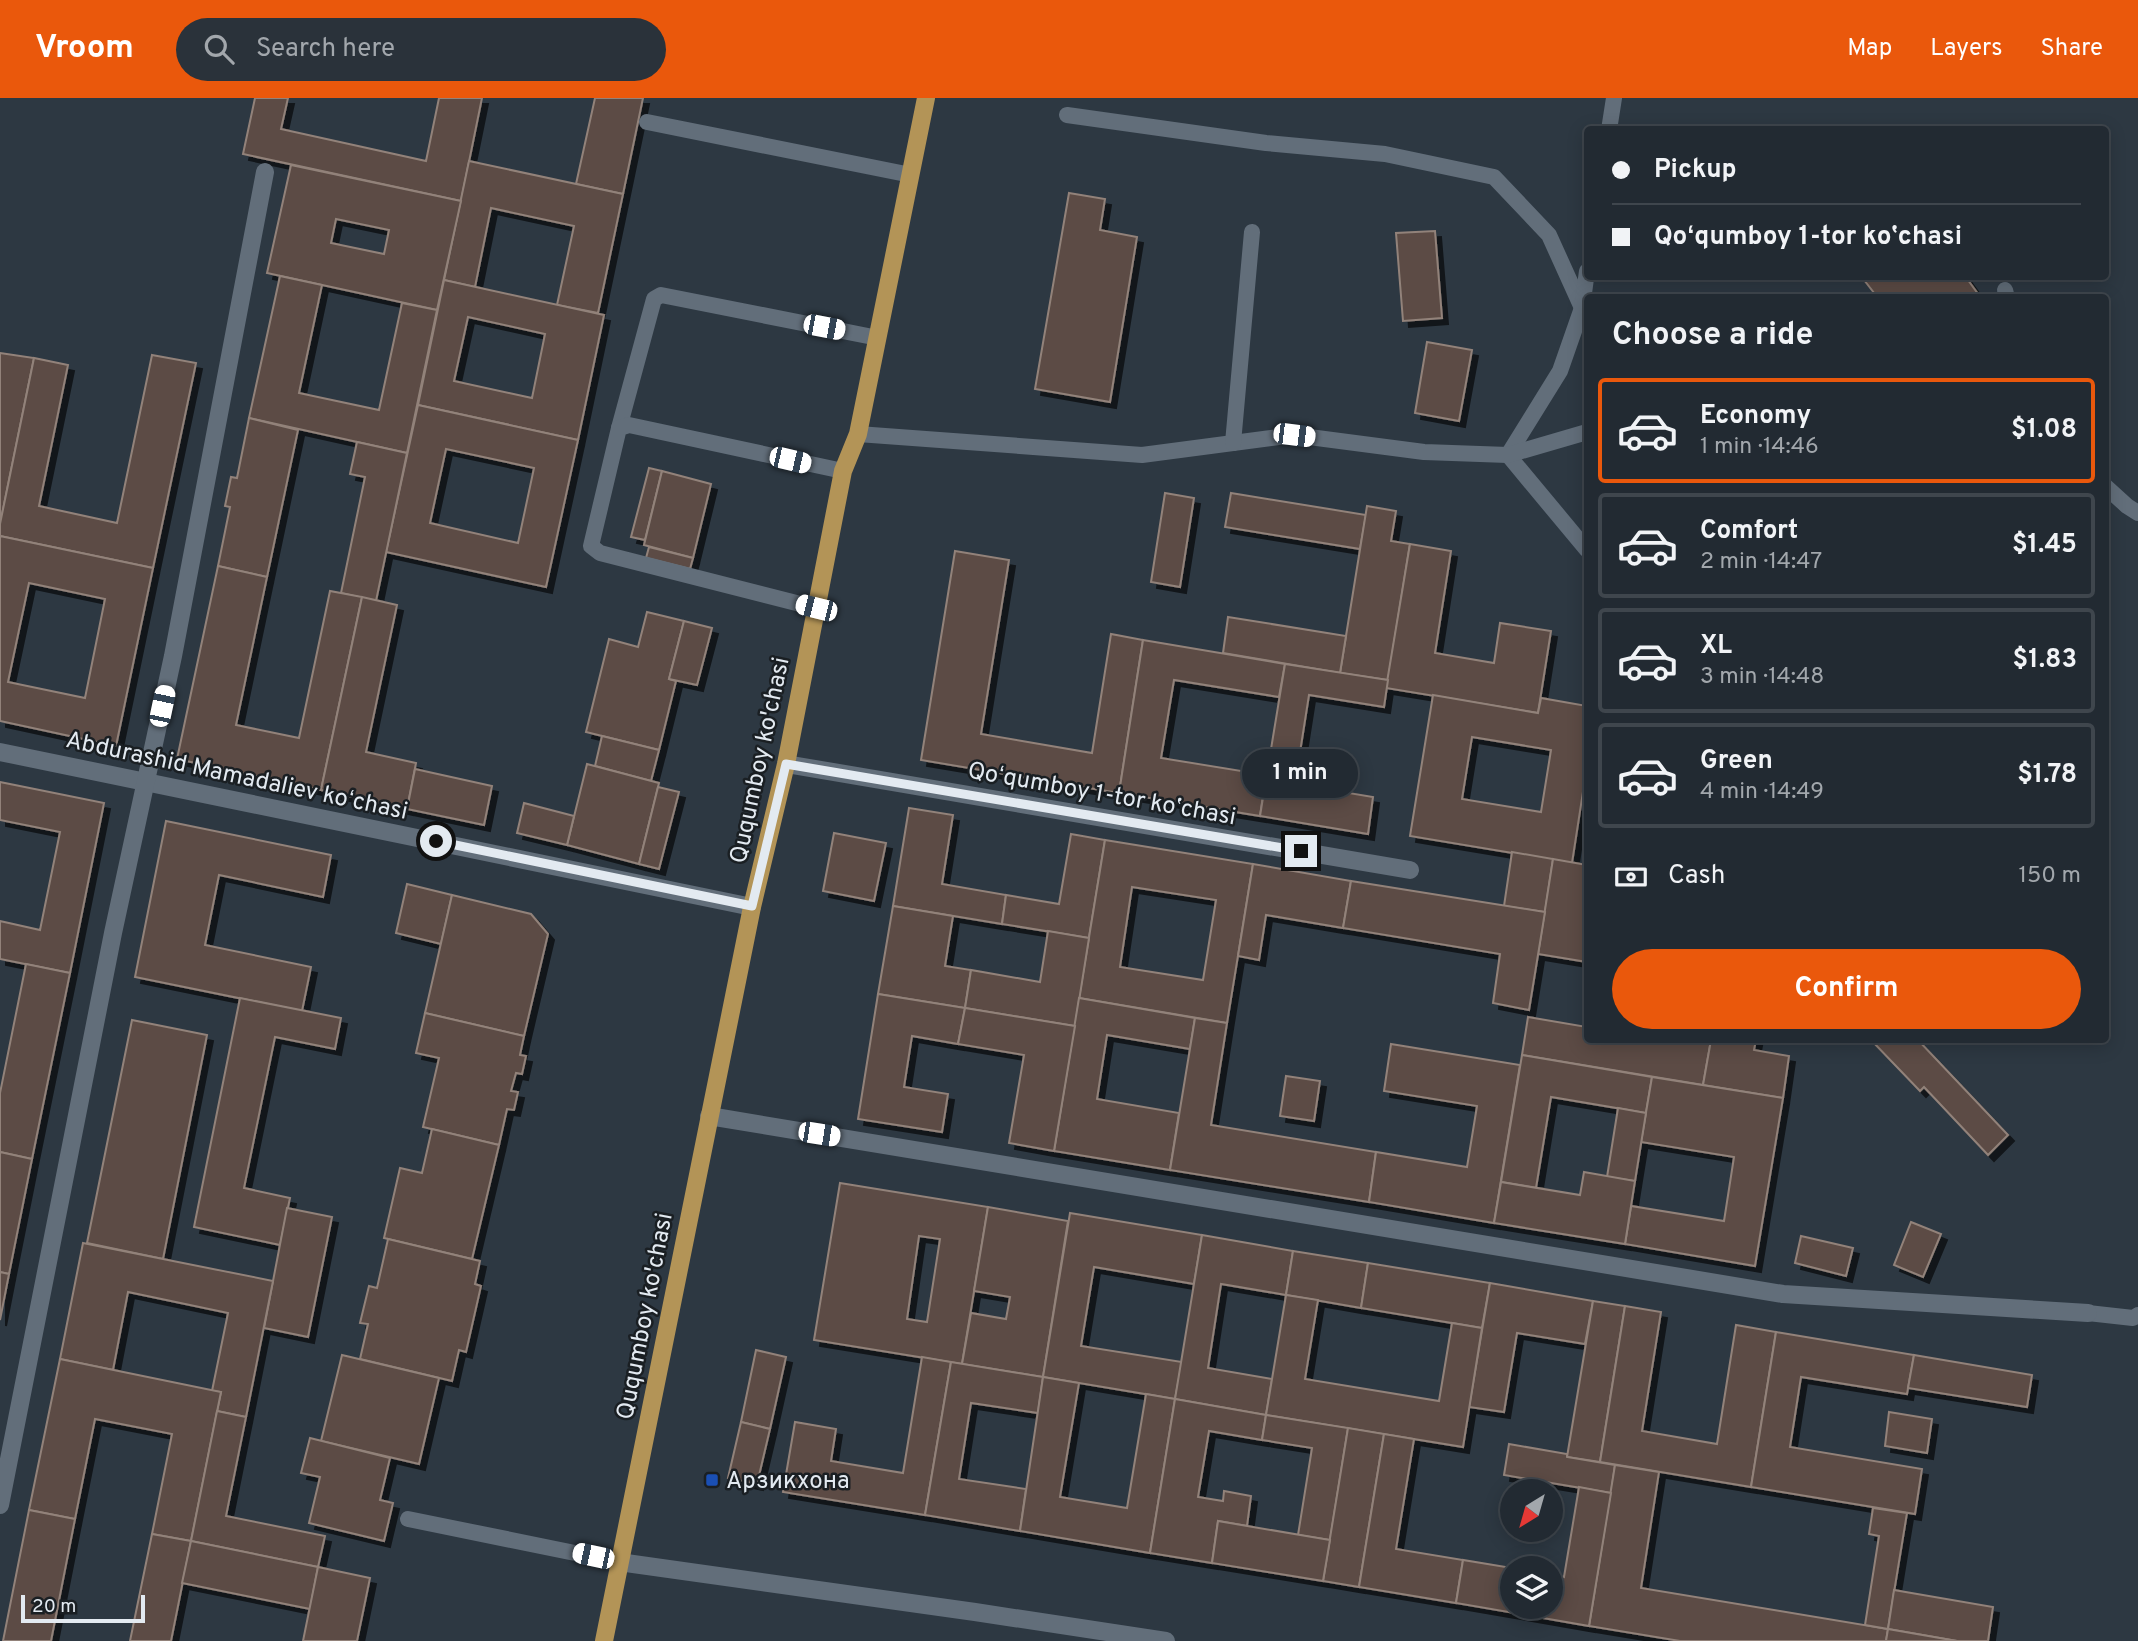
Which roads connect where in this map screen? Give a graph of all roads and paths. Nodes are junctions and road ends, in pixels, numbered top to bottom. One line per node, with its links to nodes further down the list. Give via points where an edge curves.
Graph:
1 (926, 98): 7 (main road, Ququmboy ko'chasi)
2 (1614, 98): 5 (lane)
3 (1067, 115): 10 (lane, via 1266,143 1385,154 1494,177 1549,234)
4 (647, 122): 7 (lane)
5 (1610, 126)
6 (265, 172): 24 (street)
7 (911, 175): 11 (main road, Ququmboy ko'chasi)
8 (1252, 232): 15 (lane)
9 (1586, 280): 10 (lane)
10 (1582, 308): 16 (lane, via 1560,371)
11 (878, 338): 12 (lane, via 661,295 654,299); 14 (main road, Ququmboy ko'chasi)
12 (619, 428): 17 (lane, via 629,425); 21 (lane, via 591,547)
13 (1584, 433): 16 (lane)
14 (858, 434): 15 (lane, via 1142,454); 17 (main road, Ququmboy ko'chasi)
15 (1233, 443): 16 (lane, via 1294,435 1424,452)
16 (1508, 456): 20 (lane)
17 (843, 471): 21 (main road, Ququmboy ko'chasi)
18 (2109, 490): 19 (lane)
19 (2138, 513)
20 (1584, 546)
21 (816, 608): 23 (main road, Ququmboy ko'chasi)
22 (0, 752): 24 (street, Abdurashid Mamadaliev koʻchasi)
23 (786, 764): 25 (street, Qoʻqumboy 1-tor koʼchasi); 26 (main road, Ququmboy ko'chasi)
24 (146, 781): 26 (street, Abdurashid Mamadaliev koʻchasi); 30 (street)
25 (1410, 870)
26 (752, 906): 27 (main road, Ququmboy ko'chasi)
27 (709, 1116): 28 (street, via 1783,1294); 32 (main road, Ququmboy ko'chasi)
28 (2088, 1313): 29 (lane)
29 (2138, 1315)
30 (0, 1504)
31 (408, 1519): 32 (lane)
32 (619, 1562): 33 (main road, Ququmboy ko'chasi); 34 (street)
33 (604, 1641)
34 (1166, 1641)

